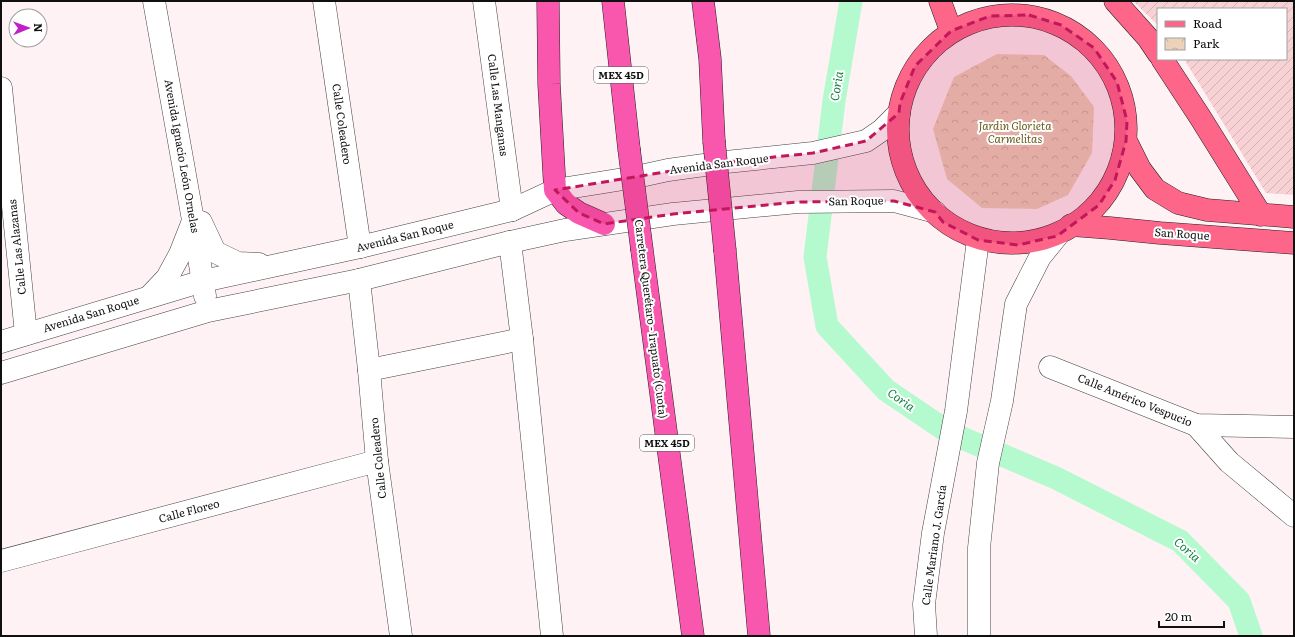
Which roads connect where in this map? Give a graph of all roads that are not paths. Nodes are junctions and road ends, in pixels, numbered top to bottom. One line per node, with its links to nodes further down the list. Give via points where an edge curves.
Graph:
1 (154, 1): 19 (street, Avenida Ignacio León Ornelas)
2 (324, 1): 30 (street, Calle Coleadero)
3 (484, 1): 20 (street, Calle Las Manganas)
4 (548, 1): 18 (highway)
5 (613, 1): 49 (highway, Carretera Querétaro - Irapuato (Cuota) / MEX 45D, bridge, via 629,149)
6 (703, 1): 13 (highway)
7 (706, 1): 13 (highway)
8 (940, 1): 11 (main road)
9 (1115, 1): 12 (main road)
10 (1023, 8): 11 (main road, via 990,16); 17 (main road, via 1061,25 1094,48 1117,82 1127,120)
11 (951, 31): 16 (main road, via 915,66 900,103)
12 (1157, 52)
13 (710, 59): 50 (highway, bridge, via 714,141)
14 (1163, 60): 22 (main road)
15 (1, 88): 36 (street, Calle Las Alazanas)
16 (899, 113): 18 (street, Avenida San Roque, via 866,141 812,153 675,169); 21 (main road, via 897,130 908,178)
17 (1126, 142): 22 (main road, via 1140,169 1155,189 1178,203 1207,210); 26 (main road, via 1115,180 1099,205)
18 (554, 190): 20 (street, Avenida San Roque); 25 (highway, via 566,204 579,213)
19 (190, 197): 24 (street, Avenida Ignacio León Ornelas); 31 (street, via 215,252 238,263)
20 (512, 210): 30 (street, Avenida San Roque)
21 (935, 212): 25 (street, San Roque, via 894,201 798,202 673,214); 27 (main road, via 942,222)
22 (1261, 215): 23 (main road)
23 (1294, 217)
24 (194, 220): 33 (street, Avenida Ignacio León Ornelas); 34 (street, via 167,278)
25 (604, 224): 28 (street)
26 (1064, 230): 27 (main road, via 1018,245); 29 (main road, San Roque, via 1110,228); 52 (street, via 1040,257 1016,304 1002,401 988,463 979,548)
27 (978, 240): 51 (street, Calle Mariano J. García, via 956,410 933,533 924,604)
28 (510, 242): 32 (street); 37 (street)
29 (1294, 243)
30 (360, 247): 31 (street, Avenida San Roque)
31 (278, 264): 33 (street, Avenida San Roque)
32 (359, 280): 35 (street); 40 (street, Calle Coleadero)
33 (203, 281): 34 (street, Avenida San Roque); 35 (street, Avenida Ignacio León Ornelas)
34 (148, 297): 36 (street, Avenida San Roque)
35 (208, 311): 41 (street)
36 (26, 334): 38 (street, Avenida San Roque)
37 (522, 339): 40 (street); 48 (street)
38 (1, 342)
39 (1050, 367): 42 (street, Calle Américo Vespucio)
40 (369, 370): 44 (street, Calle Coleadero)
41 (1, 373)
42 (1196, 425): 43 (street, Calle Américo Vespucio); 45 (street, via 1229,462)
43 (1294, 427)
44 (377, 461): 46 (street, Calle Floreo); 47 (street, Calle Coleadero)
45 (1294, 516)
46 (1, 561)
47 (401, 636)
48 (552, 636)
49 (692, 636)
50 (759, 636)
51 (926, 636)
52 (979, 636)

